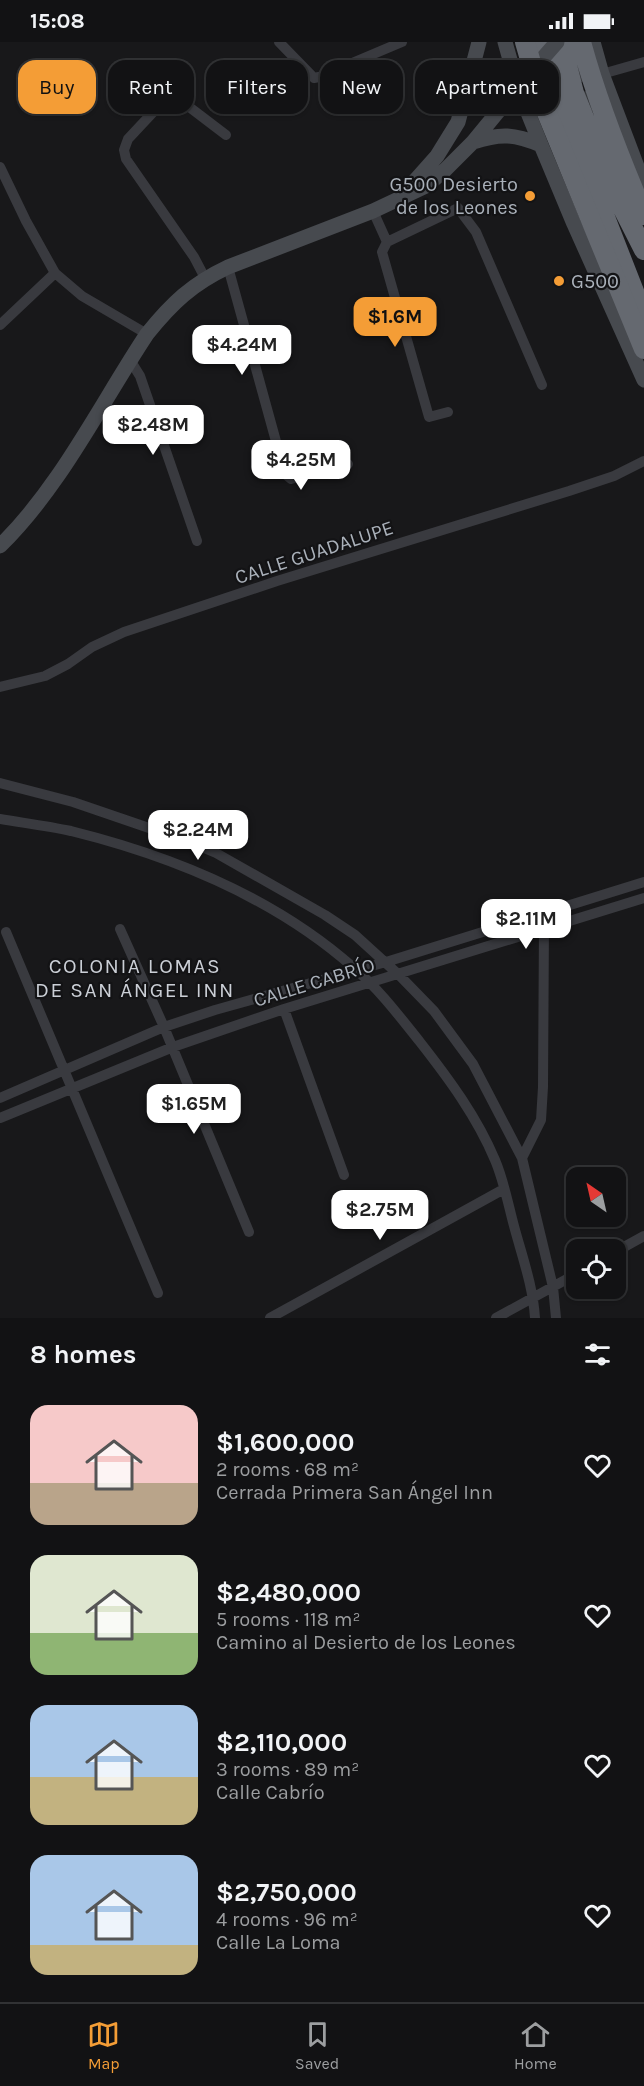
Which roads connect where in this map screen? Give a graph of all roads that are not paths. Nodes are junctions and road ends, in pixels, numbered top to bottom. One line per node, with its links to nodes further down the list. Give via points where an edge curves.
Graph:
1 (279, 42): 2 (street, via 314,78)
2 (402, 42)
3 (479, 42): 21 (main road, via 451,136)
4 (543, 42): 28 (highway, via 558,97)
5 (559, 42): 10 (main road, bridge); 23 (highway, via 574,93 612,187)
6 (581, 42): 23 (highway)
7 (593, 42): 12 (main road)
8 (511, 43): 9 (main road); 31 (highway, bridge, via 542,101)
9 (514, 60)
10 (542, 60)
11 (644, 62): 12 (street)
12 (602, 74): 19 (main road)
13 (496, 114): 16 (main road)
14 (528, 114): 17 (main road)
15 (225, 135): 27 (street, via 184,103 169,102 157,108 128,139 124,150 126,159)
16 (473, 142): 17 (main road, via 504,135); 21 (main road, via 426,186)
17 (541, 145): 33 (main road)
18 (0, 167): 20 (street)
19 (644, 185)
20 (4, 186): 26 (street)
21 (399, 198): 22 (main road)
22 (373, 211): 24 (street); 25 (main road)
23 (643, 235)
24 (387, 242): 34 (street, via 458,208 477,232); 35 (street, via 382,252 429,417)
25 (228, 267): 27 (main road); 37 (street, via 285,474 291,479)
26 (55, 273): 29 (street); 30 (street, via 81,296)
27 (205, 278): 30 (main road, via 183,293)
28 (644, 317)
29 (0, 325)
30 (147, 334): 32 (main road)
31 (644, 350)
32 (130, 360): 38 (street, via 140,376); 39 (main road, via 48,491)
33 (644, 380)
34 (542, 386)
35 (448, 412)
36 (644, 461): 40 (street, CALLE GUADALUPE, via 569,491 124,632 45,676)
37 (348, 464)
38 (197, 541)
39 (0, 546)
40 (0, 687)
41 (0, 783): 49 (street, via 72,802 216,854 325,915 356,935)
42 (0, 819): 50 (street, via 69,831 167,860 260,902)
43 (644, 882): 45 (street, CALLE CABRÍO)
44 (644, 898): 47 (street, CALLE CABRÍO)
45 (544, 914): 47 (street); 49 (street, CALLE CABRÍO)
46 (120, 929): 54 (street)
47 (544, 929): 51 (street, CALLE CABRÍO); 60 (street, via 542,1109)
48 (6, 932): 56 (street)
49 (386, 962): 50 (street, CALLE CABRÍO); 51 (street)
50 (356, 969): 52 (street); 54 (street, CALLE CABRÍO)
51 (399, 975): 52 (street, CALLE CABRÍO); 60 (street, via 434,1011 473,1064)
52 (369, 983): 53 (street, CALLE CABRÍO); 62 (street, via 453,1084 480,1127)
53 (284, 1009): 55 (street, CALLE CABRÍO); 61 (street)
54 (164, 1027): 55 (street); 56 (street, CALLE CABRÍO)
55 (173, 1047): 57 (street, CALLE CABRÍO); 63 (street)
56 (64, 1070): 57 (street); 58 (street, CALLE CABRÍO)
57 (72, 1088): 59 (street, CALLE CABRÍO); 68 (street)
58 (0, 1098)
59 (0, 1118)
60 (522, 1158): 67 (street)
61 (344, 1175)
62 (504, 1189): 69 (street); 70 (street)
63 (249, 1232)
64 (644, 1236): 65 (street)
65 (626, 1246)
66 (566, 1280): 67 (street)
67 (553, 1287): 69 (street); 73 (street)
68 (158, 1293)
69 (534, 1297): 71 (street); 72 (street)
70 (270, 1318)
71 (496, 1318)
72 (535, 1318)
73 (556, 1318)

